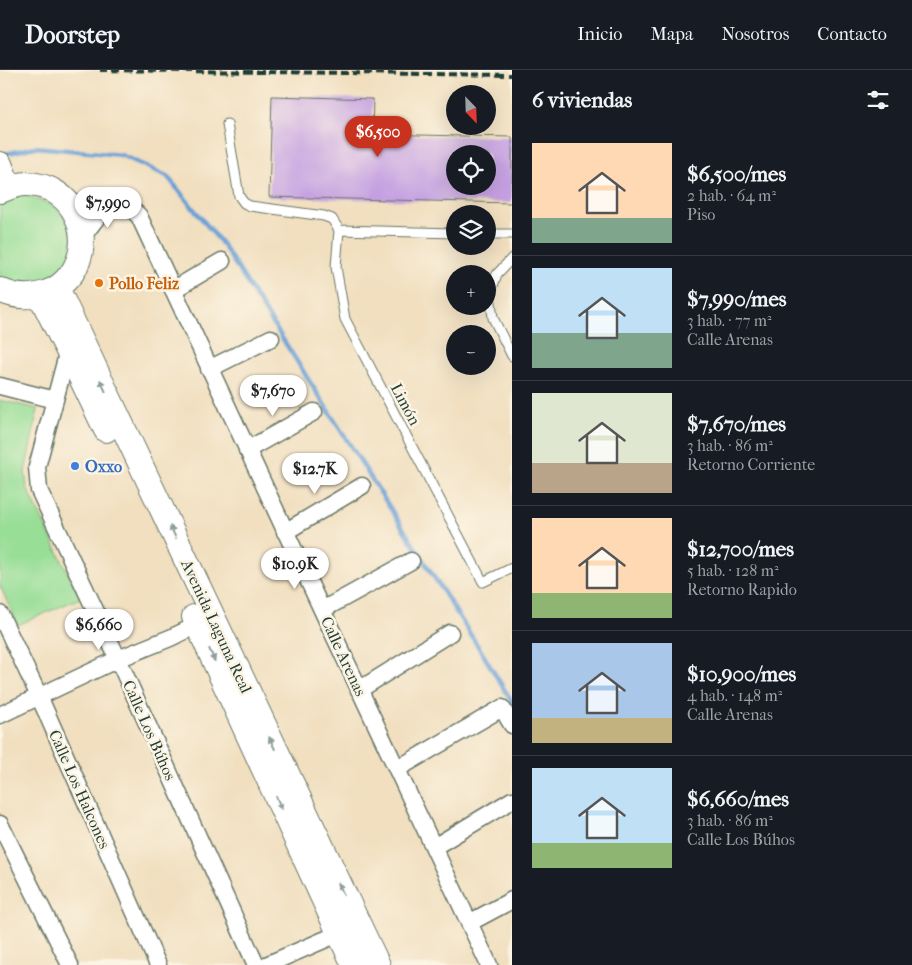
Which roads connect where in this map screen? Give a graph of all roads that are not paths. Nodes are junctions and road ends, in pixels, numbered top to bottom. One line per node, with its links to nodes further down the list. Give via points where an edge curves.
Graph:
1 (227, 124): 5 (lane, via 239,196 244,203 324,216 332,219)
2 (3, 177): 4 (street, via 42,186)
3 (108, 203): 4 (street, Calle Arenas); 9 (street); 13 (street, Calle Arenas, via 126,204 139,216)
4 (70, 204): 9 (street, via 79,219)
5 (339, 230): 6 (lane); 26 (lane, Limón, via 336,267 345,319 483,582)
6 (446, 233)
7 (496, 234): 8 (lane)
8 (512, 234)
9 (83, 236): 14 (street, via 77,265 68,278)
10 (512, 258): 17 (lane, via 497,274 490,295 493,318)
11 (222, 261): 13 (street)
12 (0, 290): 14 (street, via 24,296)
13 (173, 290): 18 (street, Calle Arenas)
14 (48, 291): 16 (street, Avenida Laguna Real); 29 (street, Avenida Laguna Real, one-way to 14)
15 (271, 338): 18 (street)
16 (68, 351): 20 (street, Calle Los Búhos); 29 (street, Avenida Laguna Real)
17 (512, 356)
18 (210, 369): 22 (street, Calle Arenas)
19 (0, 386): 20 (street)
20 (55, 400): 31 (street, Calle Los Búhos, via 37,467 39,490)
21 (314, 412): 22 (street)
22 (247, 450): 24 (street, Calle Arenas)
23 (362, 486): 24 (street)
24 (285, 532): 27 (street, Calle Arenas)
25 (411, 560): 27 (street)
26 (512, 568)
27 (322, 610): 32 (street, Calle Arenas)
28 (1, 619): 33 (street, Calle Los Halcones)
29 (205, 621): 31 (street); 42 (street, Avenida Laguna Real)
30 (450, 633): 32 (street)
31 (118, 659): 33 (street); 45 (street, Calle Los Búhos)
32 (359, 690): 36 (street, Calle Arenas)
33 (39, 696): 34 (street); 44 (street, Calle Los Halcones)
34 (0, 716)
35 (512, 725): 36 (street, via 502,708)
36 (397, 769): 39 (street, Calle Arenas)
37 (512, 800): 39 (street)
38 (0, 824): 43 (street)
39 (434, 847): 41 (street, Calle Arenas)
40 (512, 900): 41 (street)
41 (469, 923): 49 (street, Calle Arenas)
42 (348, 929): 46 (street); 47 (street, Avenida Laguna Real); 48 (street, Avenida Laguna Real)
43 (70, 965)
44 (158, 965)
45 (256, 965)
46 (266, 965)
47 (354, 965)
48 (378, 965)
49 (489, 965)

